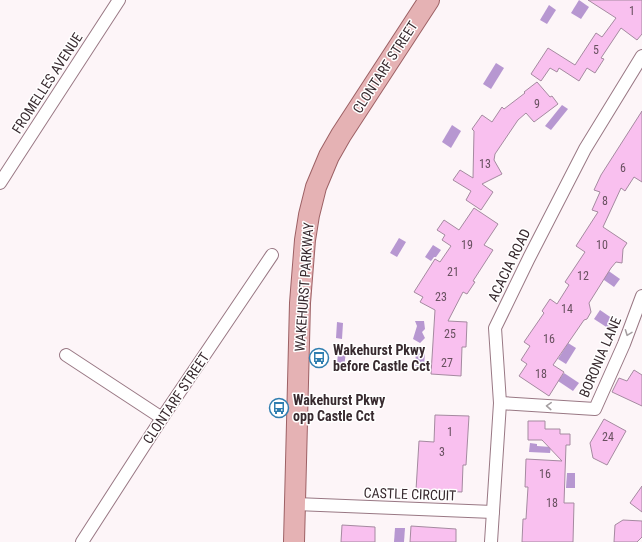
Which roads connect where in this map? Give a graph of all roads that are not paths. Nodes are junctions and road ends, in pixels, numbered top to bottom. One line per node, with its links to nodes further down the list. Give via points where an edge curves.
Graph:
1 (120, 0): 5 (street, FROMELLES AVENUE)
2 (428, 0): 4 (main road, CLONTARF STREET)
3 (642, 56): 9 (street, ACACIA ROAD, via 585,149 495,328)
4 (341, 135): 11 (main road, WAKEHURST PARKWAY, via 316,186 305,240 300,303)
5 (0, 183)
6 (272, 255): 10 (street, CLONTARF STREET)
7 (642, 296): 9 (street, BORONIA LANE, one-way to 9, via 596,409)
8 (66, 355): 10 (street)
9 (500, 403): 12 (street, ACACIA ROAD)
10 (162, 418): 13 (street, CLONTARF STREET)
11 (296, 504): 12 (street, CASTLE CIRCUIT); 14 (main road, WAKEHURST PARKWAY)
12 (493, 512): 15 (street)
13 (82, 542)
14 (294, 542)
15 (491, 542)

